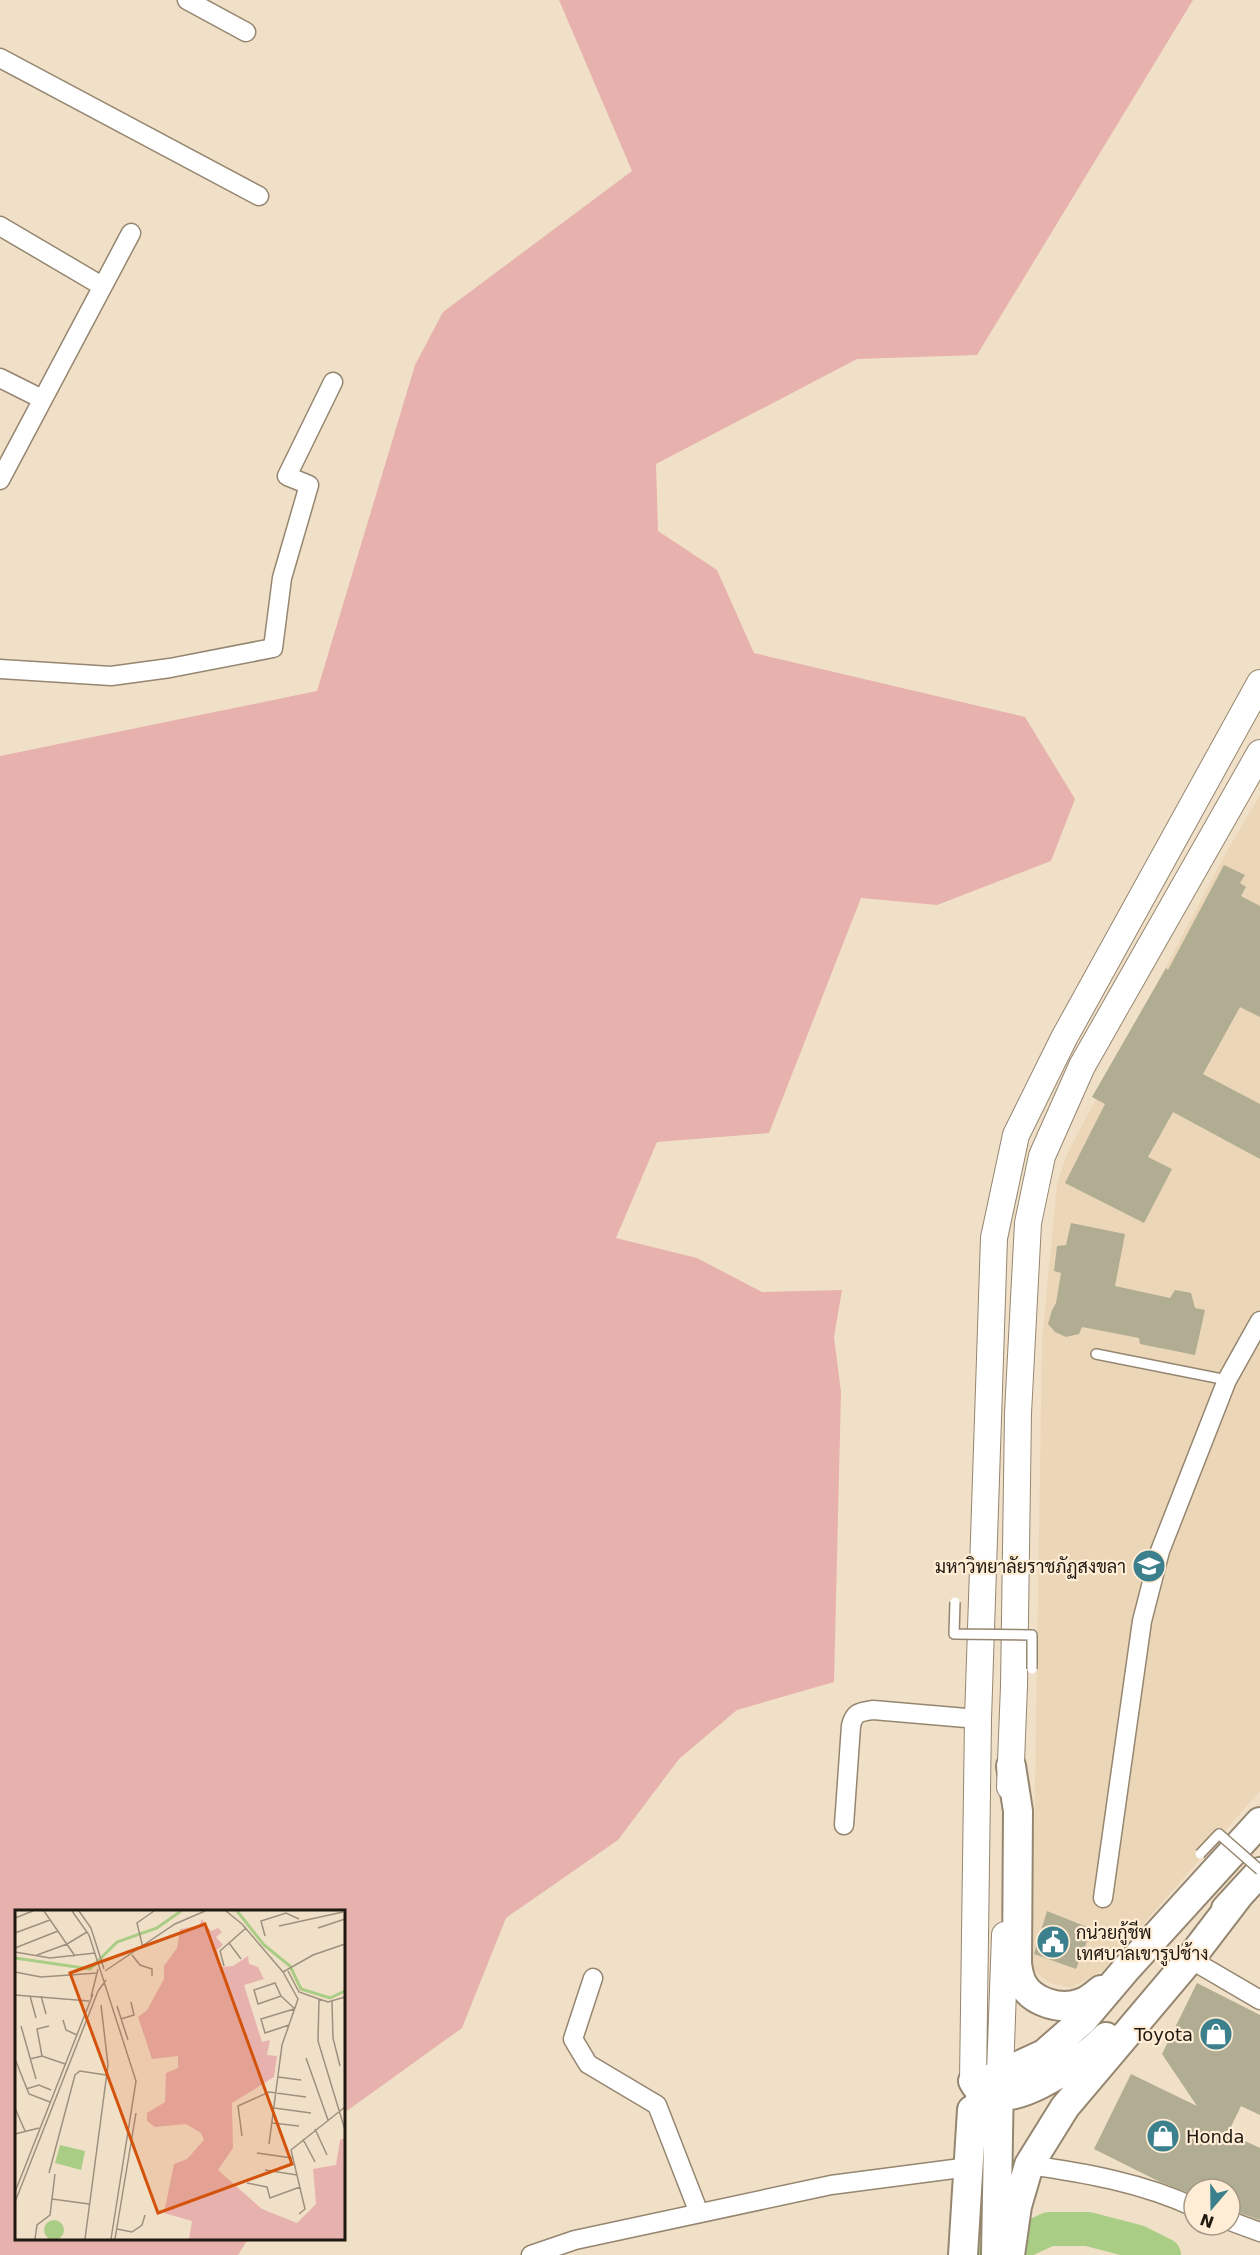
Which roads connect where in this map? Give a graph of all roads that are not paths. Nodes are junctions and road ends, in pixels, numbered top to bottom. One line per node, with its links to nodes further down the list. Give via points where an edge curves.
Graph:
1 (187, 0): 2 (street)
2 (246, 33)
3 (0, 58): 4 (street)
4 (259, 195)
5 (0, 225): 7 (street)
6 (131, 232): 7 (street)
7 (102, 286): 10 (street)
8 (0, 378): 10 (street)
9 (333, 382): 12 (street, via 287,476 309,485 282,578 273,648 111,676)
10 (42, 399): 11 (street)
11 (0, 480)
12 (0, 669)
13 (1260, 683): 20 (main road, via 1064,1038 1016,1135 994,1238)
14 (1260, 753): 21 (main road, via 1082,1066 1042,1156 1028,1223 1020,1377)
15 (1260, 1321): 17 (street)
16 (1096, 1354): 17 (lane)
17 (1227, 1380): 27 (street, via 1160,1551 1142,1621)
18 (955, 1602): 19 (lane, bridge, via 954,1634 1032,1635)
19 (1032, 1669)
20 (978, 1719): 23 (street, via 859,1712 851,1726); 32 (main road)
21 (1011, 1766): 29 (main road, via 1018,1811 1020,1981 1038,2000 1072,2006 1096,1995); 32 (main road)
22 (1260, 1822): 29 (main road)
23 (844, 1825)
24 (1200, 1854): 25 (lane, bridge, via 1219,1834)
25 (1260, 1871): 26 (main road)
26 (1239, 1895): 28 (main road); 32 (main road, via 1099,2044 1065,2071 1040,2085)
27 (1103, 1898)
28 (1190, 1959): 31 (street); 33 (main road, via 1065,2107)
29 (1127, 1968): 32 (main road, via 1083,2020 1044,2054)
30 (593, 1978): 37 (street, via 573,2039 588,2064 657,2105)
31 (1260, 2000)
32 (988, 2085): 34 (main road, via 971,2129); 36 (main road)
33 (1029, 2165): 35 (street, via 1128,2182); 36 (main road)
34 (968, 2177): 37 (street, via 831,2185); 42 (main road)
35 (1182, 2202)
36 (1006, 2206): 43 (main road); 44 (main road)
37 (699, 2213): 40 (street)
38 (1242, 2225): 39 (street)
39 (1260, 2232)
40 (583, 2247): 41 (street)
41 (531, 2255)
42 (963, 2255)
43 (996, 2255)
44 (1010, 2255)

